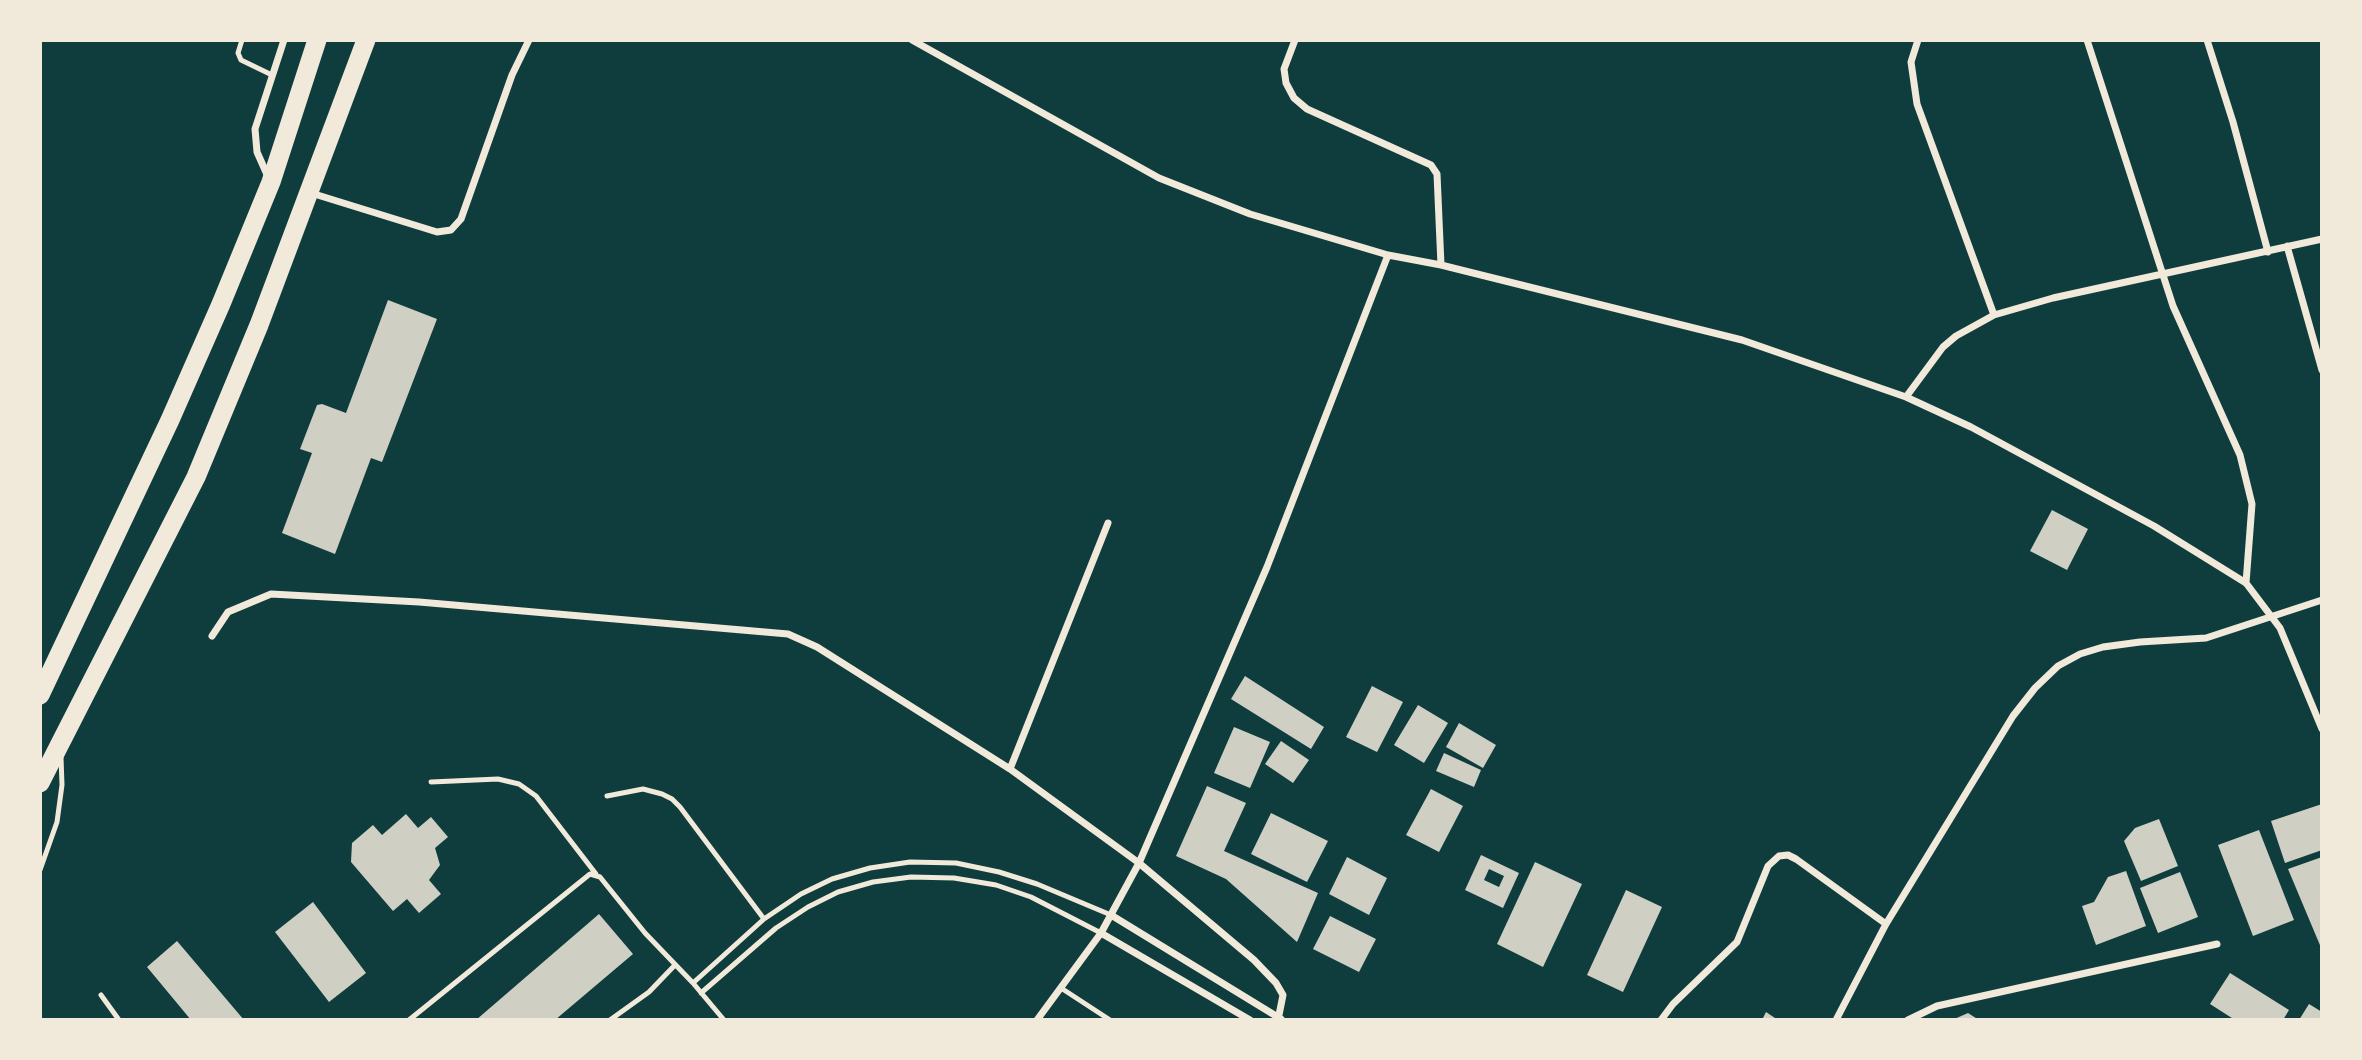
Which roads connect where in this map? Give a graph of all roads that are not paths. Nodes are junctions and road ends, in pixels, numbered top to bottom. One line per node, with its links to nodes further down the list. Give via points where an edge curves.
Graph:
1 (242, 40): 11 (lane, via 241,61)
2 (284, 40): 11 (street)
3 (317, 40): 12 (highway)
4 (366, 40): 13 (highway)
5 (529, 40): 13 (street, via 461,219 451,230 437,232)
6 (912, 40): 17 (street, via 1159,178 1250,214)
7 (1295, 40): 18 (street, via 1284,69 1294,98 1307,109 1432,165 1437,174)
8 (1918, 40): 20 (street, via 1911,62 1917,104)
9 (2087, 40): 19 (street)
10 (2207, 40): 16 (street)
11 (272, 75): 12 (street, via 254,137)
12 (271, 182): 28 (highway, via 170,420)
13 (309, 192): 30 (highway, via 195,477)
14 (2322, 239): 15 (street)
15 (2287, 246): 16 (street); 21 (street)
16 (2268, 252): 19 (street)
17 (1388, 255): 18 (street); 35 (street, via 1267,567)
18 (1441, 265): 22 (street, via 1742,340)
19 (2162, 274): 20 (street); 24 (street, via 2189,346 2240,455 2252,504)
20 (1994, 315): 22 (street, via 1943,347)
21 (2322, 370)
22 (1906, 397): 24 (street, via 2034,459)
23 (1108, 523): 31 (street)
24 (2246, 583): 26 (street)
25 (2322, 600): 26 (street)
26 (2273, 616): 29 (street); 40 (street, via 2206,638 2102,647 2058,666 2013,716)
27 (212, 636): 31 (street, via 228,612 271,594 788,634 817,647)
28 (40, 695)
29 (2322, 729)
30 (60, 748): 33 (highway); 36 (lane, via 60,804)
31 (1010, 769): 35 (street)
32 (431, 782): 37 (lane, via 498,779 519,784 536,796)
33 (40, 783)
34 (607, 796): 39 (lane, via 643,789 672,799)
35 (1139, 863): 38 (street); 48 (street, via 1276,983 1283,995)
36 (40, 870)
37 (596, 874): 43 (lane); 50 (lane, via 583,878)
38 (1111, 915): 39 (lane, via 999,872 956,863 910,862 832,879); 41 (street); 48 (street)
39 (764, 919): 44 (lane)
40 (1886, 924): 56 (street, via 1796,859 1779,856 1768,866 1737,942); 57 (street)
41 (1101, 933): 45 (street); 46 (lane, via 1031,897 996,885 954,878 873,882 808,907 776,928); 55 (street)
42 (2217, 944): 58 (street, via 1937,1006)
43 (675, 965): 44 (lane); 51 (lane, via 649,992)
44 (693, 983): 46 (lane)
45 (1061, 988): 53 (street); 54 (lane)
46 (701, 993): 52 (lane)
47 (101, 995): 49 (lane)
48 (1279, 1019)
49 (119, 1020)
50 (409, 1020)
51 (610, 1020)
52 (724, 1020)
53 (1037, 1020)
54 (1110, 1020)
55 (1250, 1020)
56 (1661, 1020)
57 (1836, 1020)
58 (1908, 1020)

